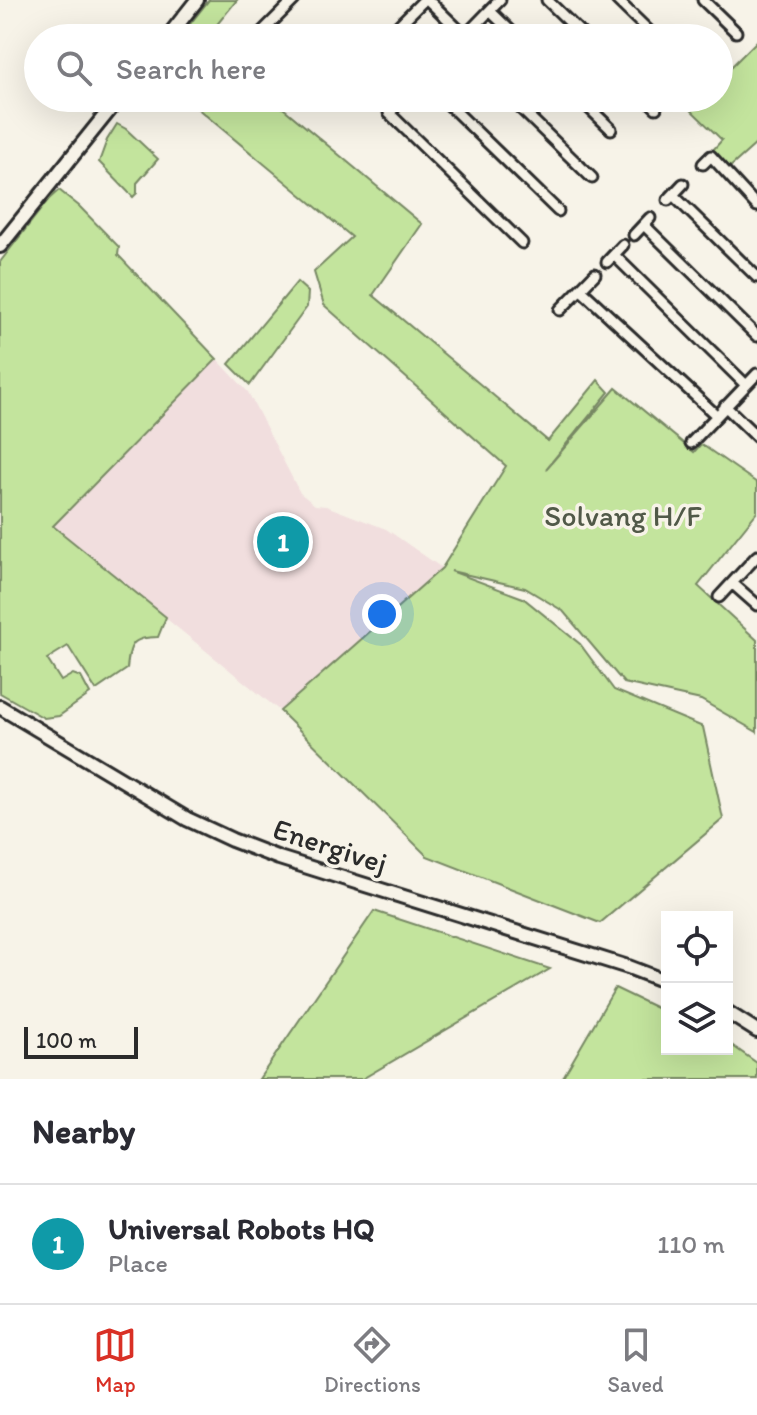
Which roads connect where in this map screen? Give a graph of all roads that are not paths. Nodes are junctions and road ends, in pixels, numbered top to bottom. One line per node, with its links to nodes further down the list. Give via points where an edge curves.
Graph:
1 (197, 0): 9 (street)
2 (294, 0): 10 (street)
3 (426, 0): 11 (street); 12 (street)
4 (500, 0): 8 (street)
5 (547, 0): 15 (street)
6 (617, 0): 16 (street)
7 (703, 0): 17 (street)
8 (490, 11): 13 (street); 14 (street)
9 (178, 24)
10 (270, 24)
11 (401, 24)
12 (451, 24)
13 (477, 24)
14 (503, 24)
15 (572, 24)
16 (642, 24)
17 (733, 24)
18 (108, 112): 32 (street)
19 (390, 112): 30 (street)
20 (456, 112): 28 (street)
21 (524, 112): 25 (street)
22 (593, 112): 23 (street)
23 (611, 129)
24 (703, 164): 27 (street, via 711,156)
25 (592, 178)
26 (683, 184): 34 (street, via 670,197)
27 (757, 206)
28 (558, 211)
29 (634, 235): 37 (street, via 647,221)
30 (522, 243)
31 (623, 245): 39 (street, via 610,258)
32 (0, 246)
33 (595, 274): 35 (street)
34 (757, 277)
35 (580, 289): 36 (street); 41 (street)
36 (560, 310)
37 (757, 336)
38 (757, 374): 39 (street)
39 (746, 385): 40 (street)
40 (725, 406): 41 (street); 42 (street)
41 (716, 415): 43 (street)
42 (754, 430)
43 (691, 443)
44 (757, 556): 45 (street)
45 (732, 583): 46 (street); 47 (street)
46 (719, 597)
47 (757, 605)
48 (0, 707): 49 (street, Energivej, via 187,819 232,840)
49 (661, 980)
50 (733, 1016): 51 (street)
51 (757, 1031)

